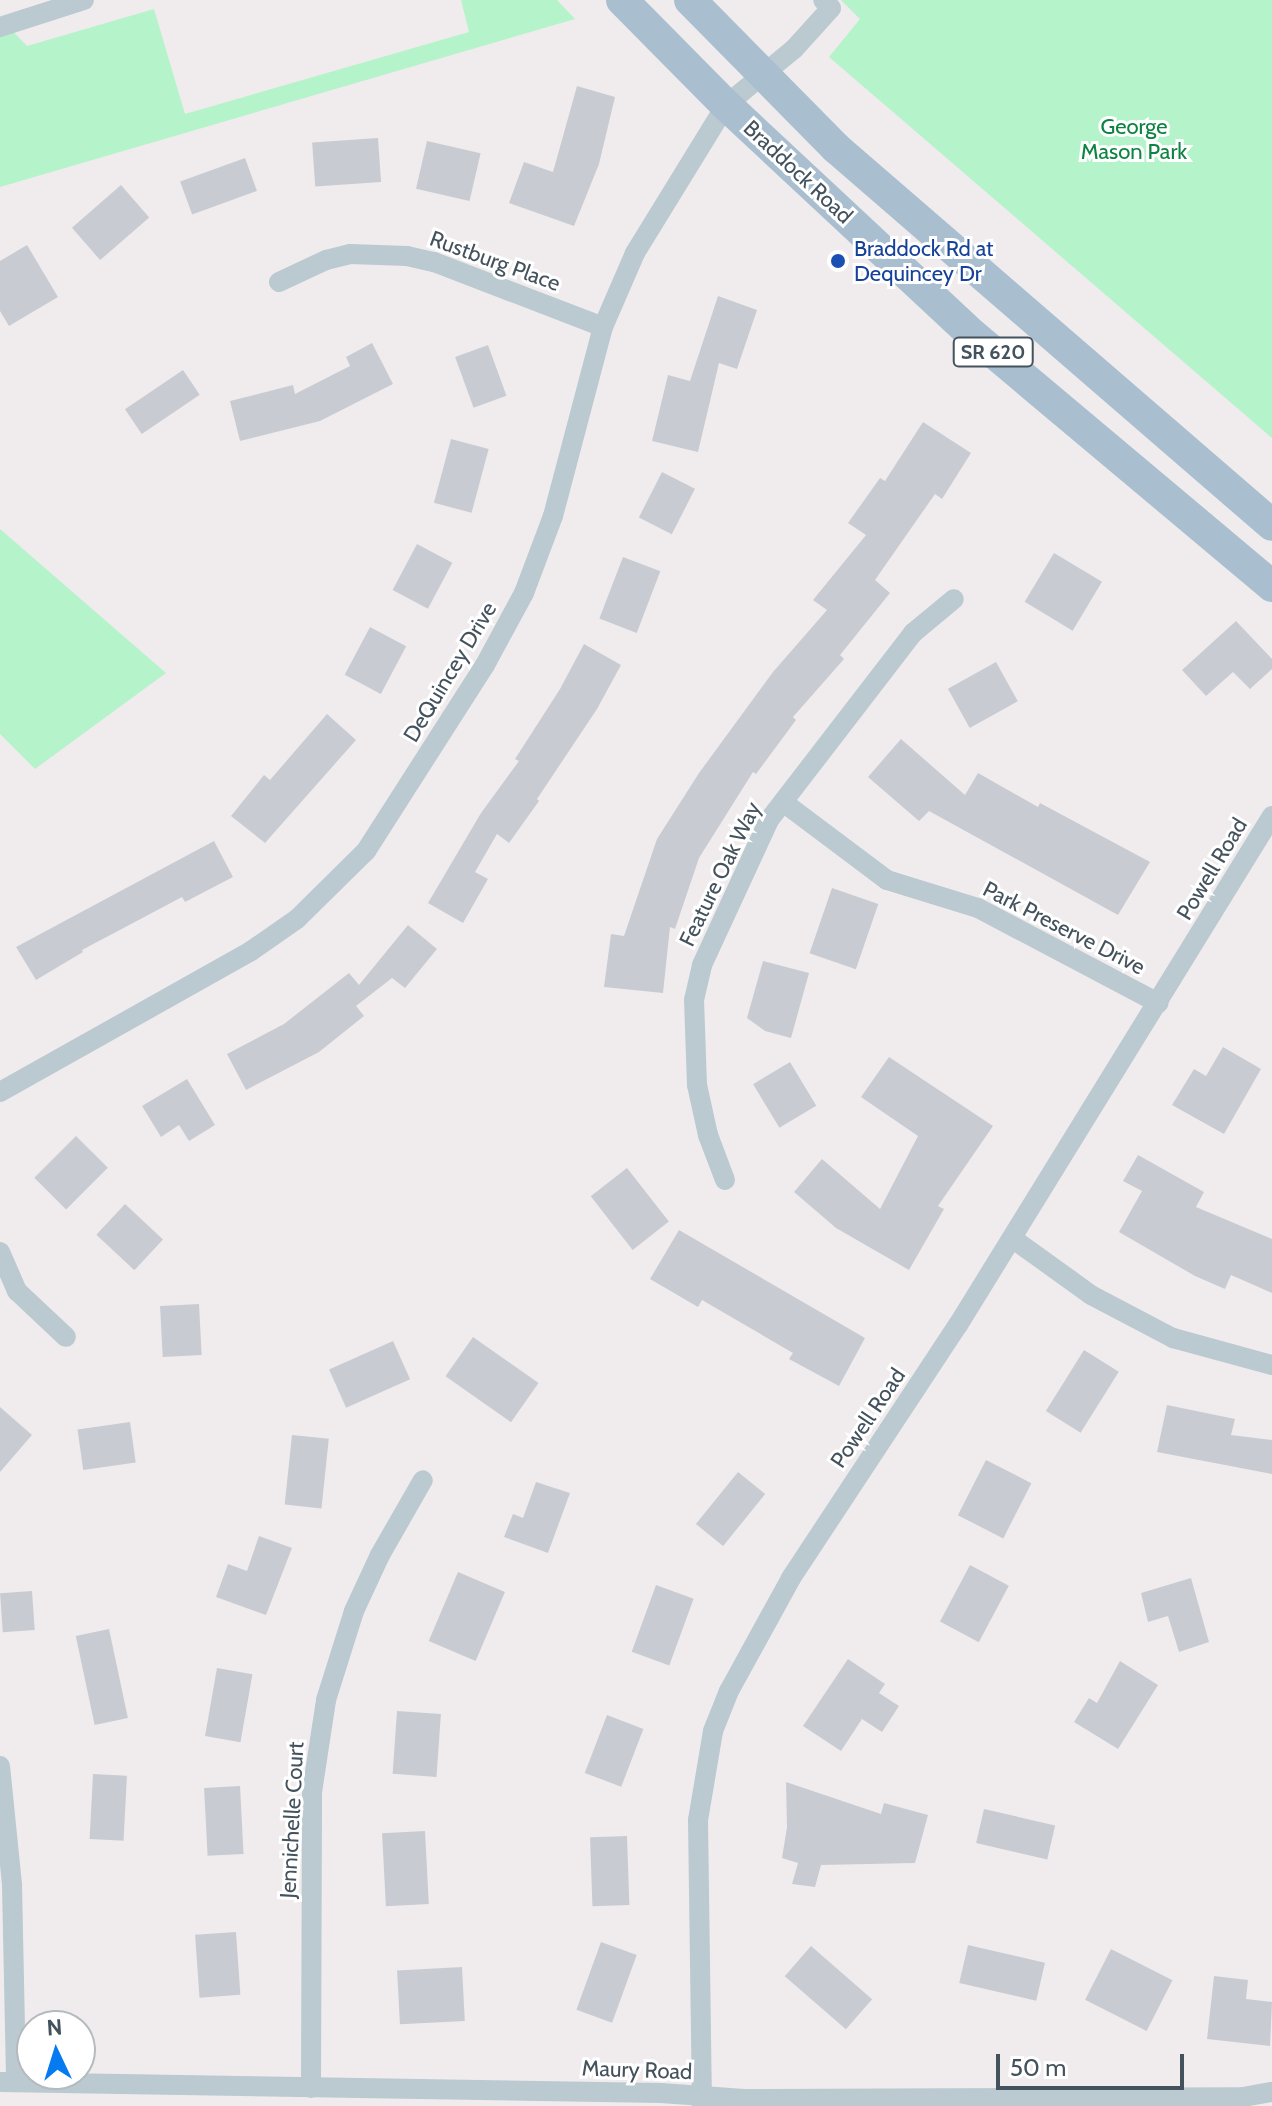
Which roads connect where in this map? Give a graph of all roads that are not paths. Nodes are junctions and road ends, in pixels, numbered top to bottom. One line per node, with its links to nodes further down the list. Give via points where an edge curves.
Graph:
1 (84, 0): 5 (street)
2 (622, 0): 7 (main road, Braddock Road / SR 620)
3 (690, 0): 6 (main road, Braddock Road / SR 620)
4 (823, 0): 6 (street, DeQuincey Drive, via 831,8)
5 (0, 27)
6 (764, 74): 7 (street, DeQuincey Drive); 10 (main road, Braddock Road / SR 620, via 918,221)
7 (726, 105): 9 (street, DeQuincey Drive, via 653,221); 11 (main road, Braddock Road / SR 620, via 974,336)
8 (279, 282): 9 (street, Rustburg Place, via 350,254 407,256)
9 (603, 327): 16 (street, DeQuincey Drive, via 553,516 524,593 485,665 366,851 297,919 251,951)
10 (1272, 525)
11 (1272, 586)
12 (954, 599): 13 (street, Feature Oak Way, via 913,633)
13 (783, 802): 15 (street, Park Preserve Drive, via 887,880 978,908); 17 (street, Feature Oak Way, via 720,921 694,1000 697,1085)
14 (1272, 816): 15 (street, Powell Road)
15 (1158, 1003): 18 (street, Powell Road)
16 (0, 1092)
17 (725, 1180)
18 (1012, 1238): 21 (street, via 1091,1295 1173,1338); 28 (street, Powell Road, via 783,1591 713,1731 698,1820)
19 (0, 1252): 20 (street, via 17,1291)
20 (66, 1337)
21 (1272, 1365)
22 (423, 1480): 25 (street, Jennichelle Court, via 354,1611 323,1713 312,1792)
23 (0, 1766): 24 (street, via 12,1885)
24 (8, 2082): 27 (street, Maury Road)
25 (311, 2088): 27 (street, Maury Road); 28 (street, Maury Road)
26 (1272, 2092): 28 (street, Maury Road, via 1243,2097)
27 (171, 2096)
28 (702, 2101)

